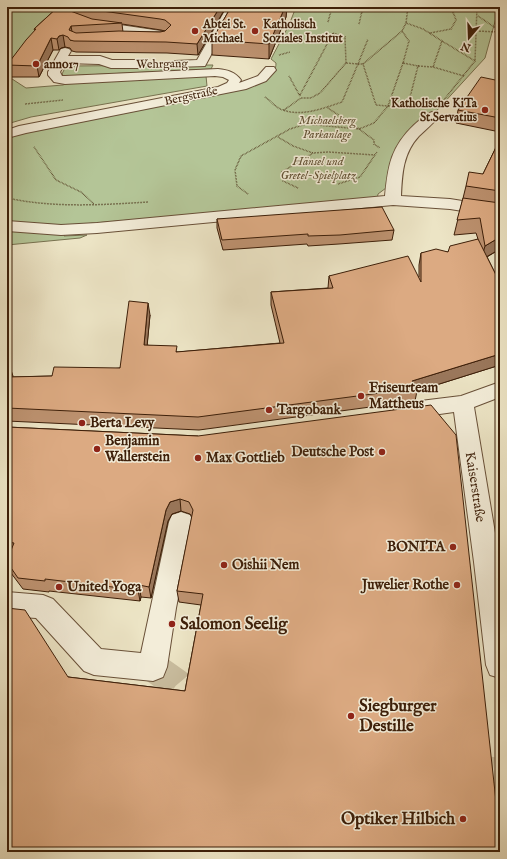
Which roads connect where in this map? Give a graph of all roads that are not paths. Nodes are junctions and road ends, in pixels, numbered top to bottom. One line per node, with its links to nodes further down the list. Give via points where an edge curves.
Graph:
1 (232, 7): 4 (street, Wehrgang, via 201,63 111,64)
2 (81, 20): 3 (street, via 164,36 158,40)
3 (113, 38)
4 (63, 55): 6 (street, Bergstraße, via 54,72 58,79 207,72 231,75 235,80 231,86)
5 (270, 70): 6 (street, via 263,78 243,86)
6 (222, 90): 8 (street, Bergstraße)
7 (432, 116): 9 (street, via 402,148 398,158)
8 (7, 134)
9 (393, 200): 10 (street, via 450,204); 11 (street, via 97,228 61,230)
10 (500, 212)
11 (7, 226)
12 (500, 390): 13 (street)
13 (463, 403): 14 (street); 17 (street, Kaiserstraße)
14 (385, 414)
15 (181, 522): 16 (street, via 153,667 94,662 43,607)
16 (7, 604)
17 (500, 665)

